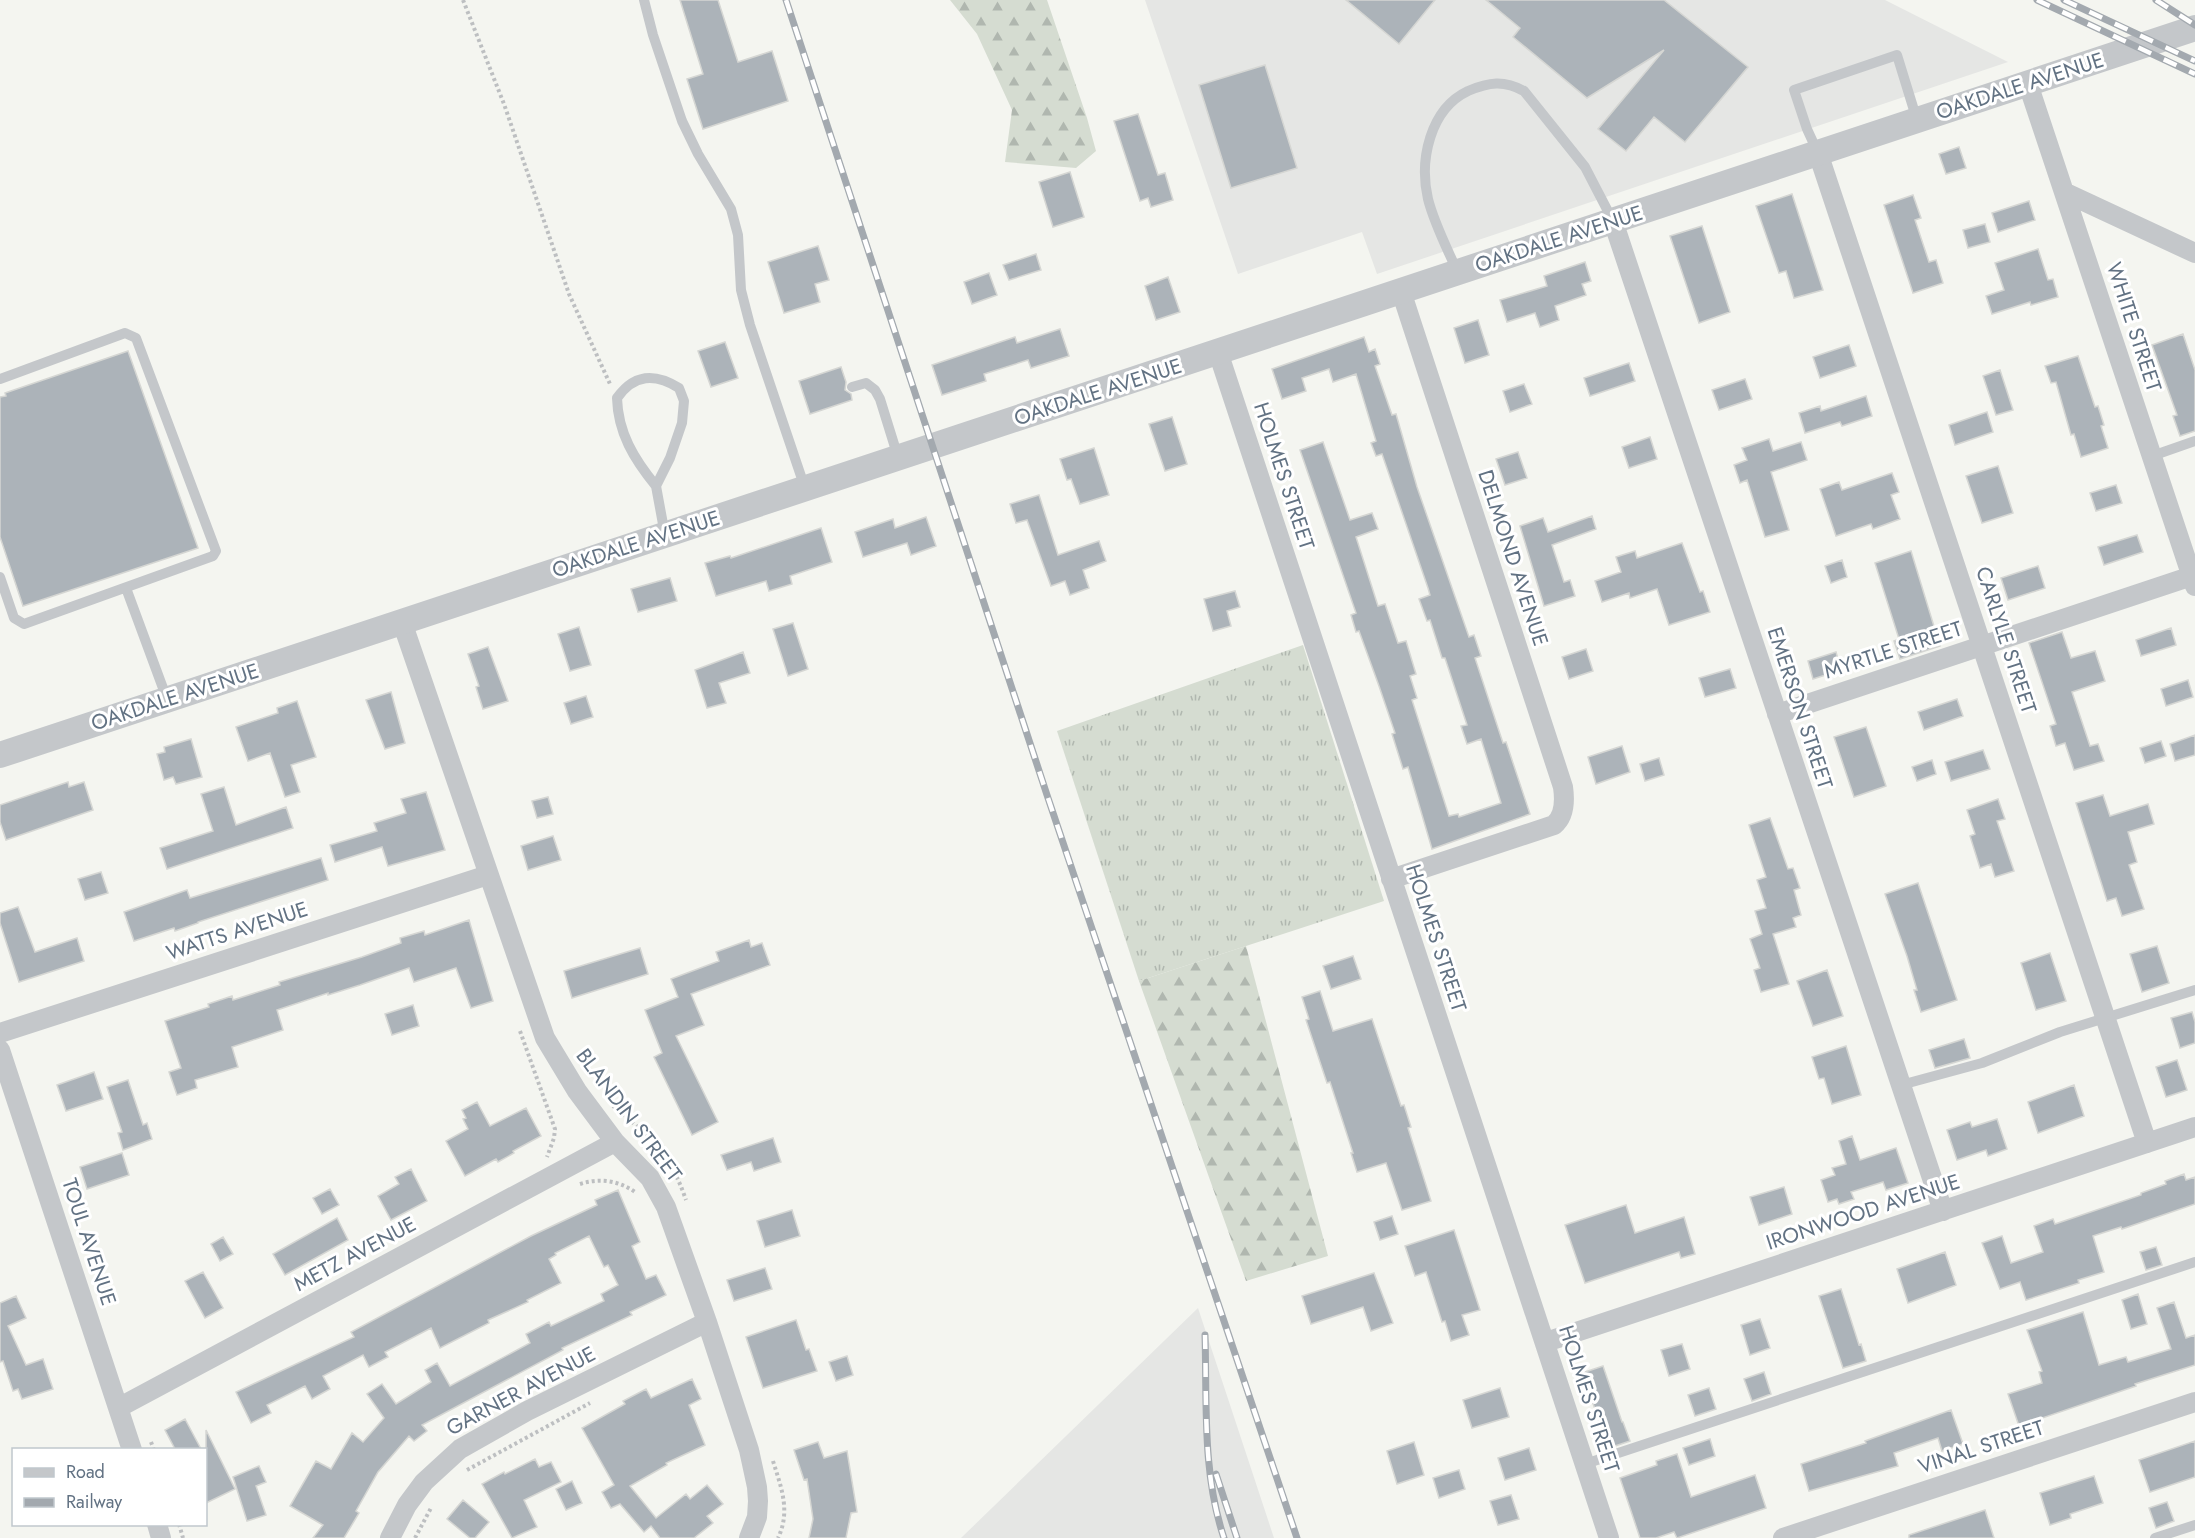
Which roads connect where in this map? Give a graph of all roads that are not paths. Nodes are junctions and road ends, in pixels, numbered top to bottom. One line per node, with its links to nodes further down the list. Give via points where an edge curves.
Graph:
1 (644, 0): 18 (lane, via 682,121 731,209 738,235 741,290 750,325)
2 (2195, 28): 3 (street, OAKDALE AVENUE)
3 (2028, 84): 4 (street, OAKDALE AVENUE); 6 (street, WHITE STREET)
4 (1917, 120): 5 (street, OAKDALE AVENUE); 5 (lane, via 1897,55 1794,90)
5 (1818, 153): 7 (street, OAKDALE AVENUE); 24 (street, CARLYLE STREET)
6 (2064, 192): 8 (street); 15 (street, WHITE STREET)
7 (1613, 221): 9 (street, OAKDALE AVENUE); 9 (lane, via 1585,167 1524,92 1512,84 1479,86 1445,108 1437,120 1426,160 1428,199); 26 (street, EMERSON STREET)
8 (2195, 253)
9 (1457, 273): 10 (street, OAKDALE AVENUE)
10 (1401, 291): 11 (street, OAKDALE AVENUE); 29 (street, DELMOND AVENUE, via 1565,798 1561,819 1554,825)
11 (1218, 352): 16 (street, OAKDALE AVENUE); 29 (street, HOLMES STREET)
12 (0, 379): 22 (lane, via 125,333 136,338 216,551 213,556)
13 (852, 387): 16 (lane, via 866,383 875,390)
14 (2195, 441): 15 (lane)
15 (2152, 456): 21 (street, WHITE STREET)
16 (898, 458): 18 (street, OAKDALE AVENUE)
17 (656, 486): 17 (lane, via 682,423 684,400 679,388 658,377 631,383 617,398 622,434); 19 (lane)
18 (805, 489): 19 (street, OAKDALE AVENUE)
19 (665, 535): 23 (street, OAKDALE AVENUE)
20 (0, 577): 22 (lane, via 14,618 24,624)
21 (2194, 579): 24 (street, MYRTLE STREET)
22 (126, 588): 25 (lane)
23 (402, 622): 25 (street, OAKDALE AVENUE); 28 (street, BLANDIN STREET)
24 (1982, 646): 26 (street, MYRTLE STREET); 31 (street, CARLYLE STREET)
25 (167, 700): 27 (street, OAKDALE AVENUE)
26 (1777, 714): 34 (street, EMERSON STREET)
27 (0, 755)
28 (488, 875): 32 (street, WATTS AVENUE); 36 (street, BLANDIN STREET, via 545,1038 577,1091)
29 (1390, 879): 41 (street, HOLMES STREET)
30 (2195, 990): 31 (lane)
31 (2106, 1019): 34 (lane, via 2060,1032 1982,1063); 37 (street, CARLYLE STREET)
32 (0, 1033)
33 (0, 1050): 43 (street, TOUL AVENUE)
34 (1901, 1085): 38 (street, EMERSON STREET)
35 (2195, 1127): 37 (street, IRONWOOD AVENUE)
36 (615, 1142): 40 (street, BLANDIN STREET, via 650,1179 666,1207); 43 (street, METZ AVENUE)
37 (2147, 1143): 38 (street, IRONWOOD AVENUE)
38 (1943, 1211): 41 (street, IRONWOOD AVENUE)
39 (2195, 1262): 45 (lane)
40 (707, 1322): 47 (street, GARNER AVENUE, via 527,1411 460,1449 424,1482); 48 (street, BLANDIN STREET, via 757,1487 757,1517)
41 (1546, 1341): 45 (street, HOLMES STREET)
42 (2195, 1402): 50 (street, VINAL STREET)
43 (118, 1408): 44 (street, TOUL AVENUE)
44 (132, 1448)
45 (1585, 1464): 49 (street, HOLMES STREET)
46 (2195, 1525): 51 (lane)
47 (390, 1538)
48 (749, 1538)
49 (1609, 1538)
50 (1782, 1538)
51 (2156, 1538)

